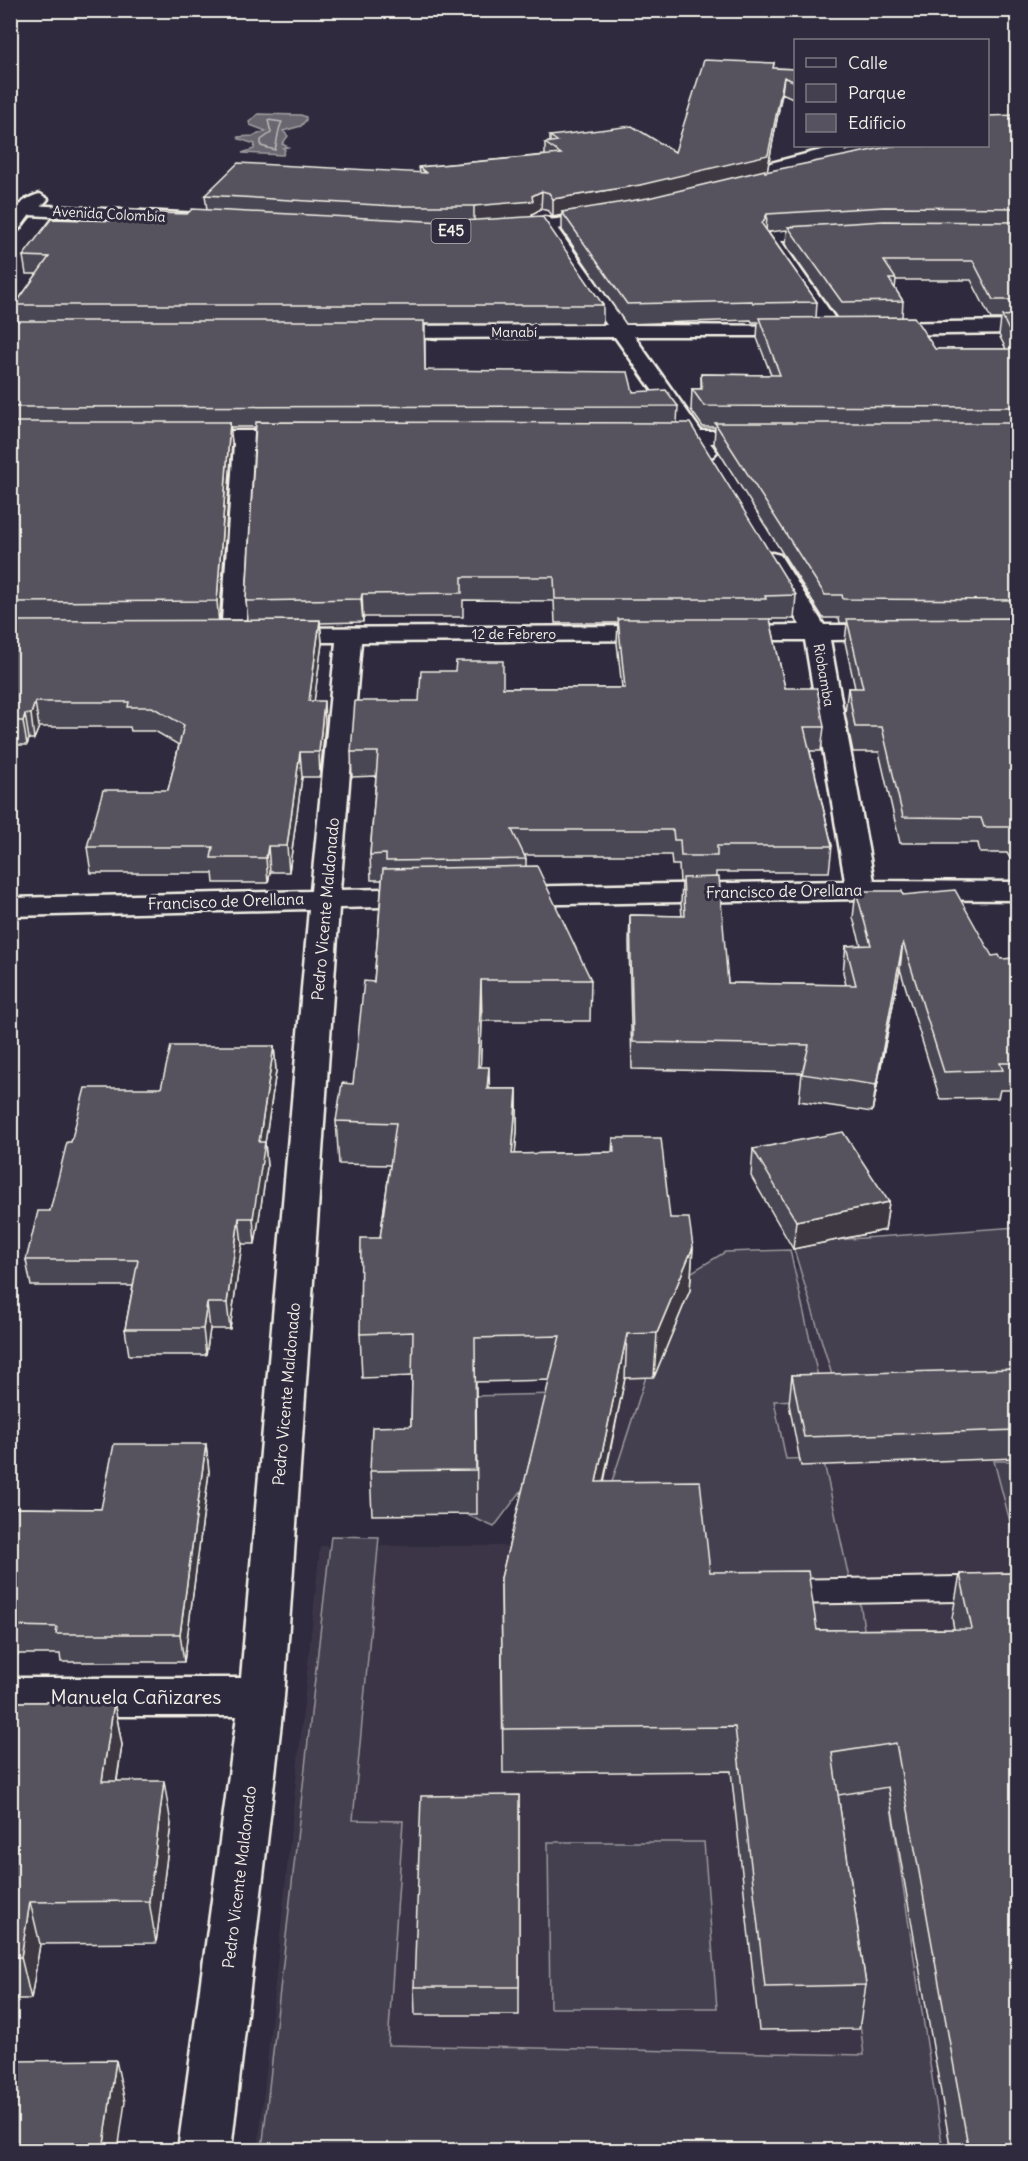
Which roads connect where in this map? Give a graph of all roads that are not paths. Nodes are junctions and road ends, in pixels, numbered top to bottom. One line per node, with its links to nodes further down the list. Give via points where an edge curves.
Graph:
1 (851, 147): 2 (street, via 713,187)
2 (878, 147)
3 (10, 197): 4 (street, Avenida Colombia)
4 (40, 199): 6 (street); 6 (street, Avenida Colombia, via 219,215)
5 (624, 207): 7 (street, E45)
6 (18, 209): 9 (street)
7 (543, 220): 8 (street, E45); 14 (street)
8 (487, 225)
9 (10, 230)
10 (848, 233): 12 (street, via 772,238)
11 (1017, 327): 12 (street, Manabí)
12 (834, 330): 14 (street, Manabí)
13 (357, 332): 14 (street, Manabí)
14 (620, 332): 19 (street)
15 (163, 436): 16 (street)
16 (245, 437): 17 (street); 25 (street, 12 de Febrero, via 222,636)
17 (316, 437)
18 (637, 437): 19 (street)
19 (697, 437): 20 (street); 21 (street)
20 (780, 437)
21 (714, 466)
22 (762, 544): 23 (street, Riobamba)
23 (816, 632): 24 (street, 12 de Febrero); 25 (street, 12 de Febrero); 26 (street, Riobamba)
24 (911, 632)
25 (349, 635): 28 (street, Pedro Vicente Maldonado)
26 (861, 890): 27 (street, Francisco de Orellana); 28 (street, Francisco de Orellana)
27 (1017, 891)
28 (325, 898): 29 (street, Francisco de Orellana); 33 (street, Pedro Vicente Maldonado)
29 (10, 907)
30 (1017, 1588): 31 (lane)
31 (754, 1592)
32 (10, 1697): 33 (street, Manuela Cañizares)
33 (262, 1697): 34 (street, Pedro Vicente Maldonado)
34 (204, 2151)

